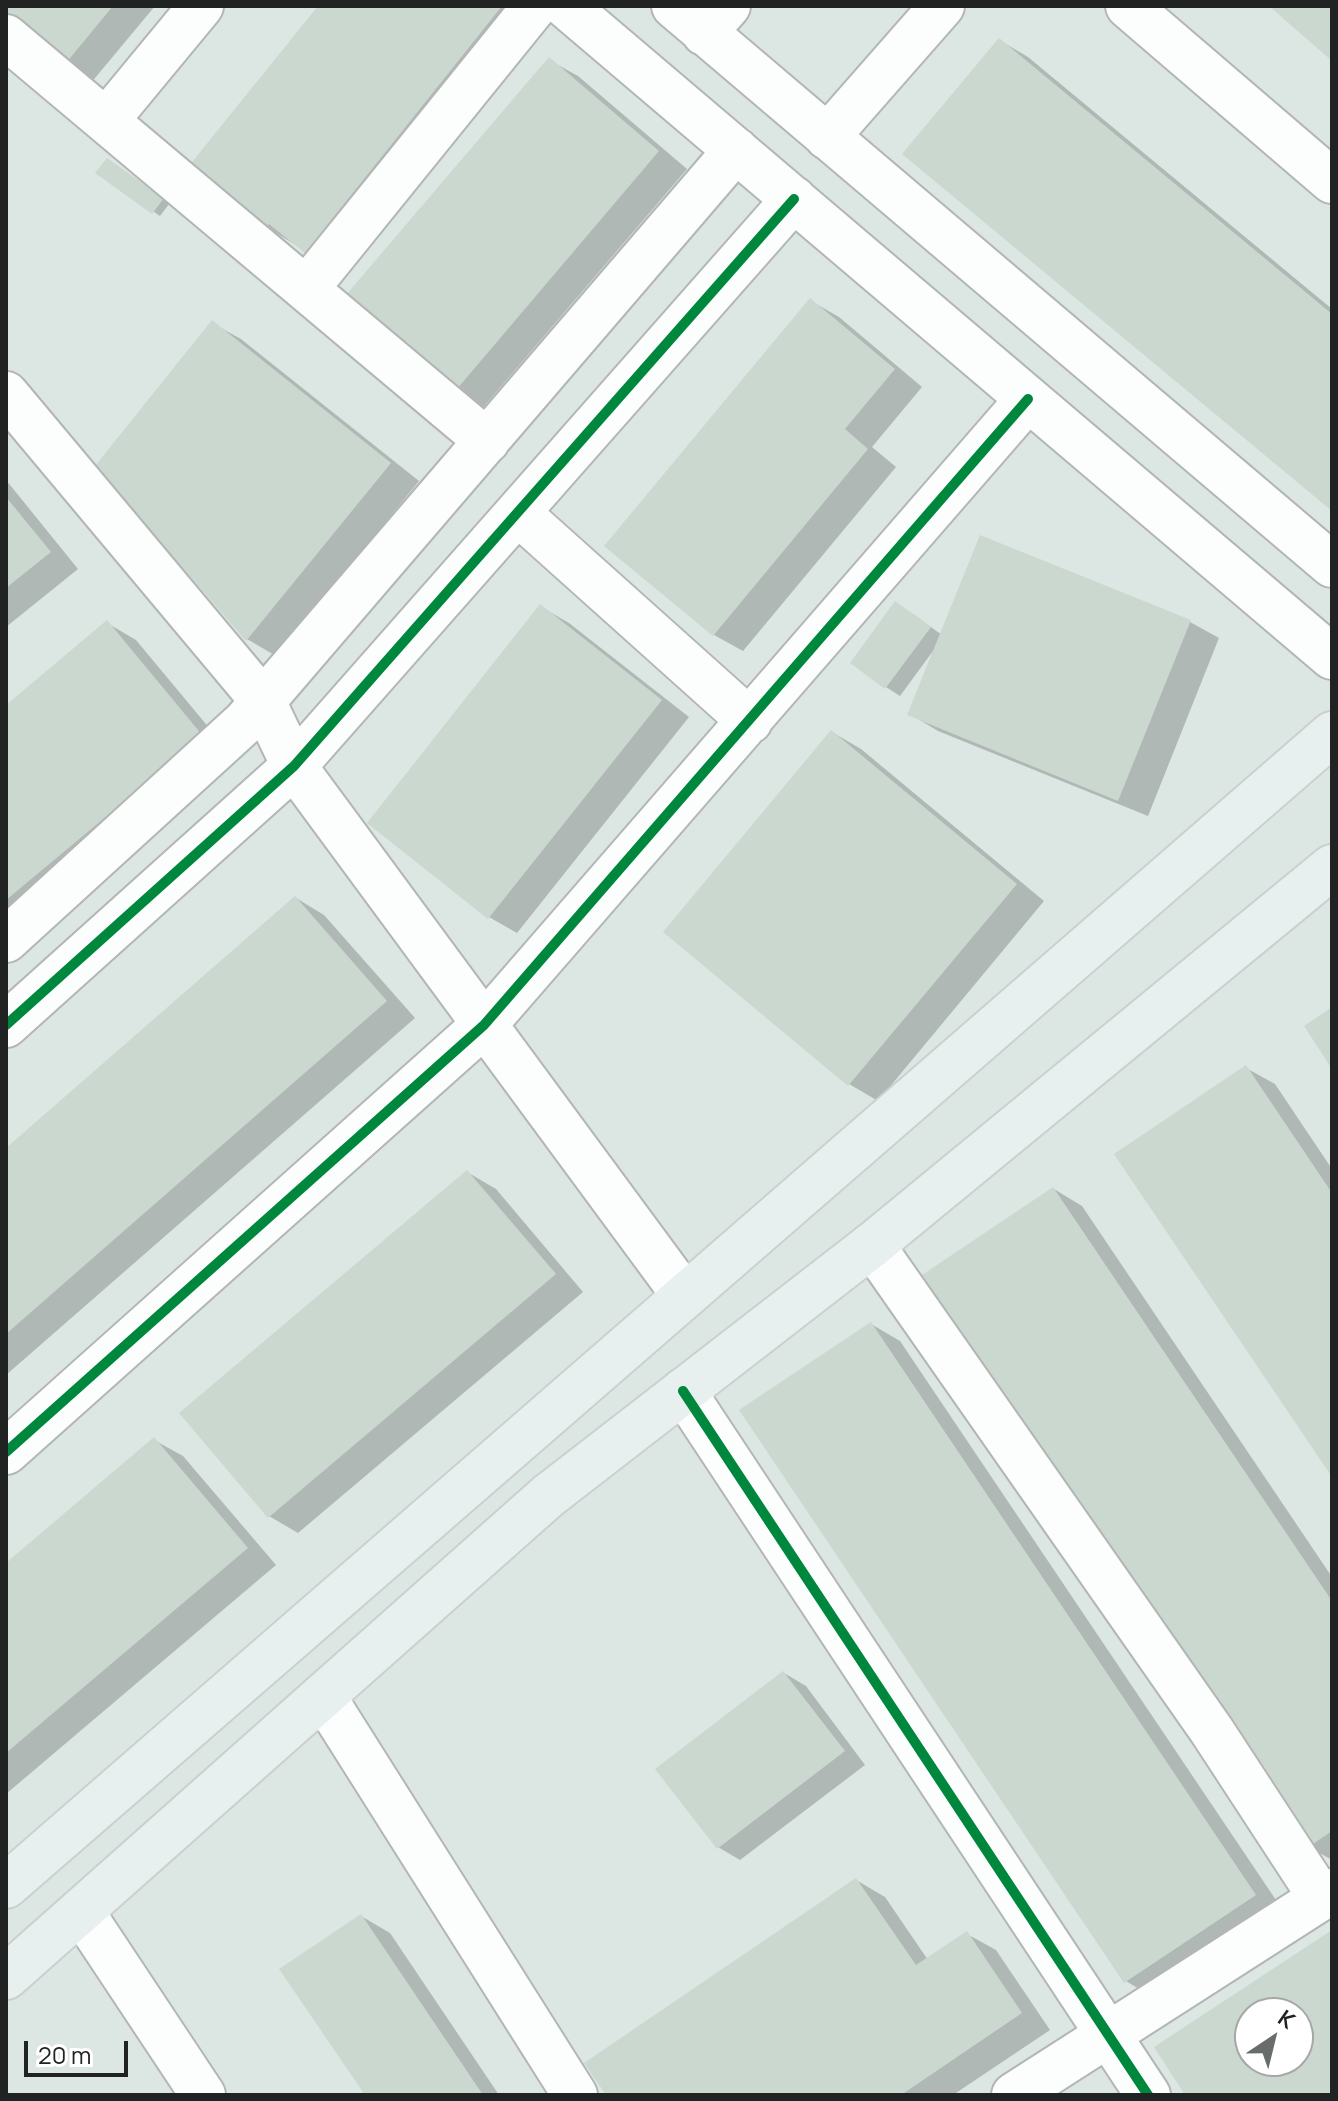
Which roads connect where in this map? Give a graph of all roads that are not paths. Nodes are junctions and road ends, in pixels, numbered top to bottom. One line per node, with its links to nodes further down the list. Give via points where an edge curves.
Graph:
1 (201, 6): 8 (street)
2 (535, 6): 13 (street)
3 (566, 6): 10 (street)
4 (942, 6): 9 (street)
5 (1128, 6): 11 (street)
6 (702, 15): 9 (street)
7 (6, 37): 8 (street)
8 (106, 121): 13 (street)
9 (827, 137): 18 (street)
10 (736, 150): 12 (street); 16 (street)
11 (1332, 181)
12 (794, 199): 15 (street); 17 (street)
13 (307, 288): 16 (street)
14 (6, 394): 20 (street)
15 (1028, 399): 19 (street); 21 (street)
16 (487, 441): 20 (street)
17 (519, 514): 21 (street); 23 (street)
18 (1332, 565)
19 (1332, 657)
20 (263, 701): 23 (street); 25 (street)
21 (750, 721): 27 (street)
22 (1332, 734): 29 (main road)
23 (294, 766): 26 (street); 27 (street)
24 (1332, 867): 28 (main road)
25 (6, 940)
26 (6, 1025)
27 (484, 1025): 29 (street); 31 (street)
28 (872, 1245): 30 (main road); 34 (street)
29 (684, 1295): 33 (main road)
30 (683, 1391): 32 (main road, via 548,1496); 37 (street)
31 (6, 1452)
32 (323, 1696): 35 (main road); 39 (street)
33 (12, 1869)
34 (1326, 1895): 37 (street)
35 (81, 1911): 36 (main road); 38 (street)
36 (6, 1977)
37 (1107, 2033): 40 (street); 41 (street)
38 (203, 2095)
39 (575, 2095)
40 (1014, 2095)
41 (1148, 2095)

